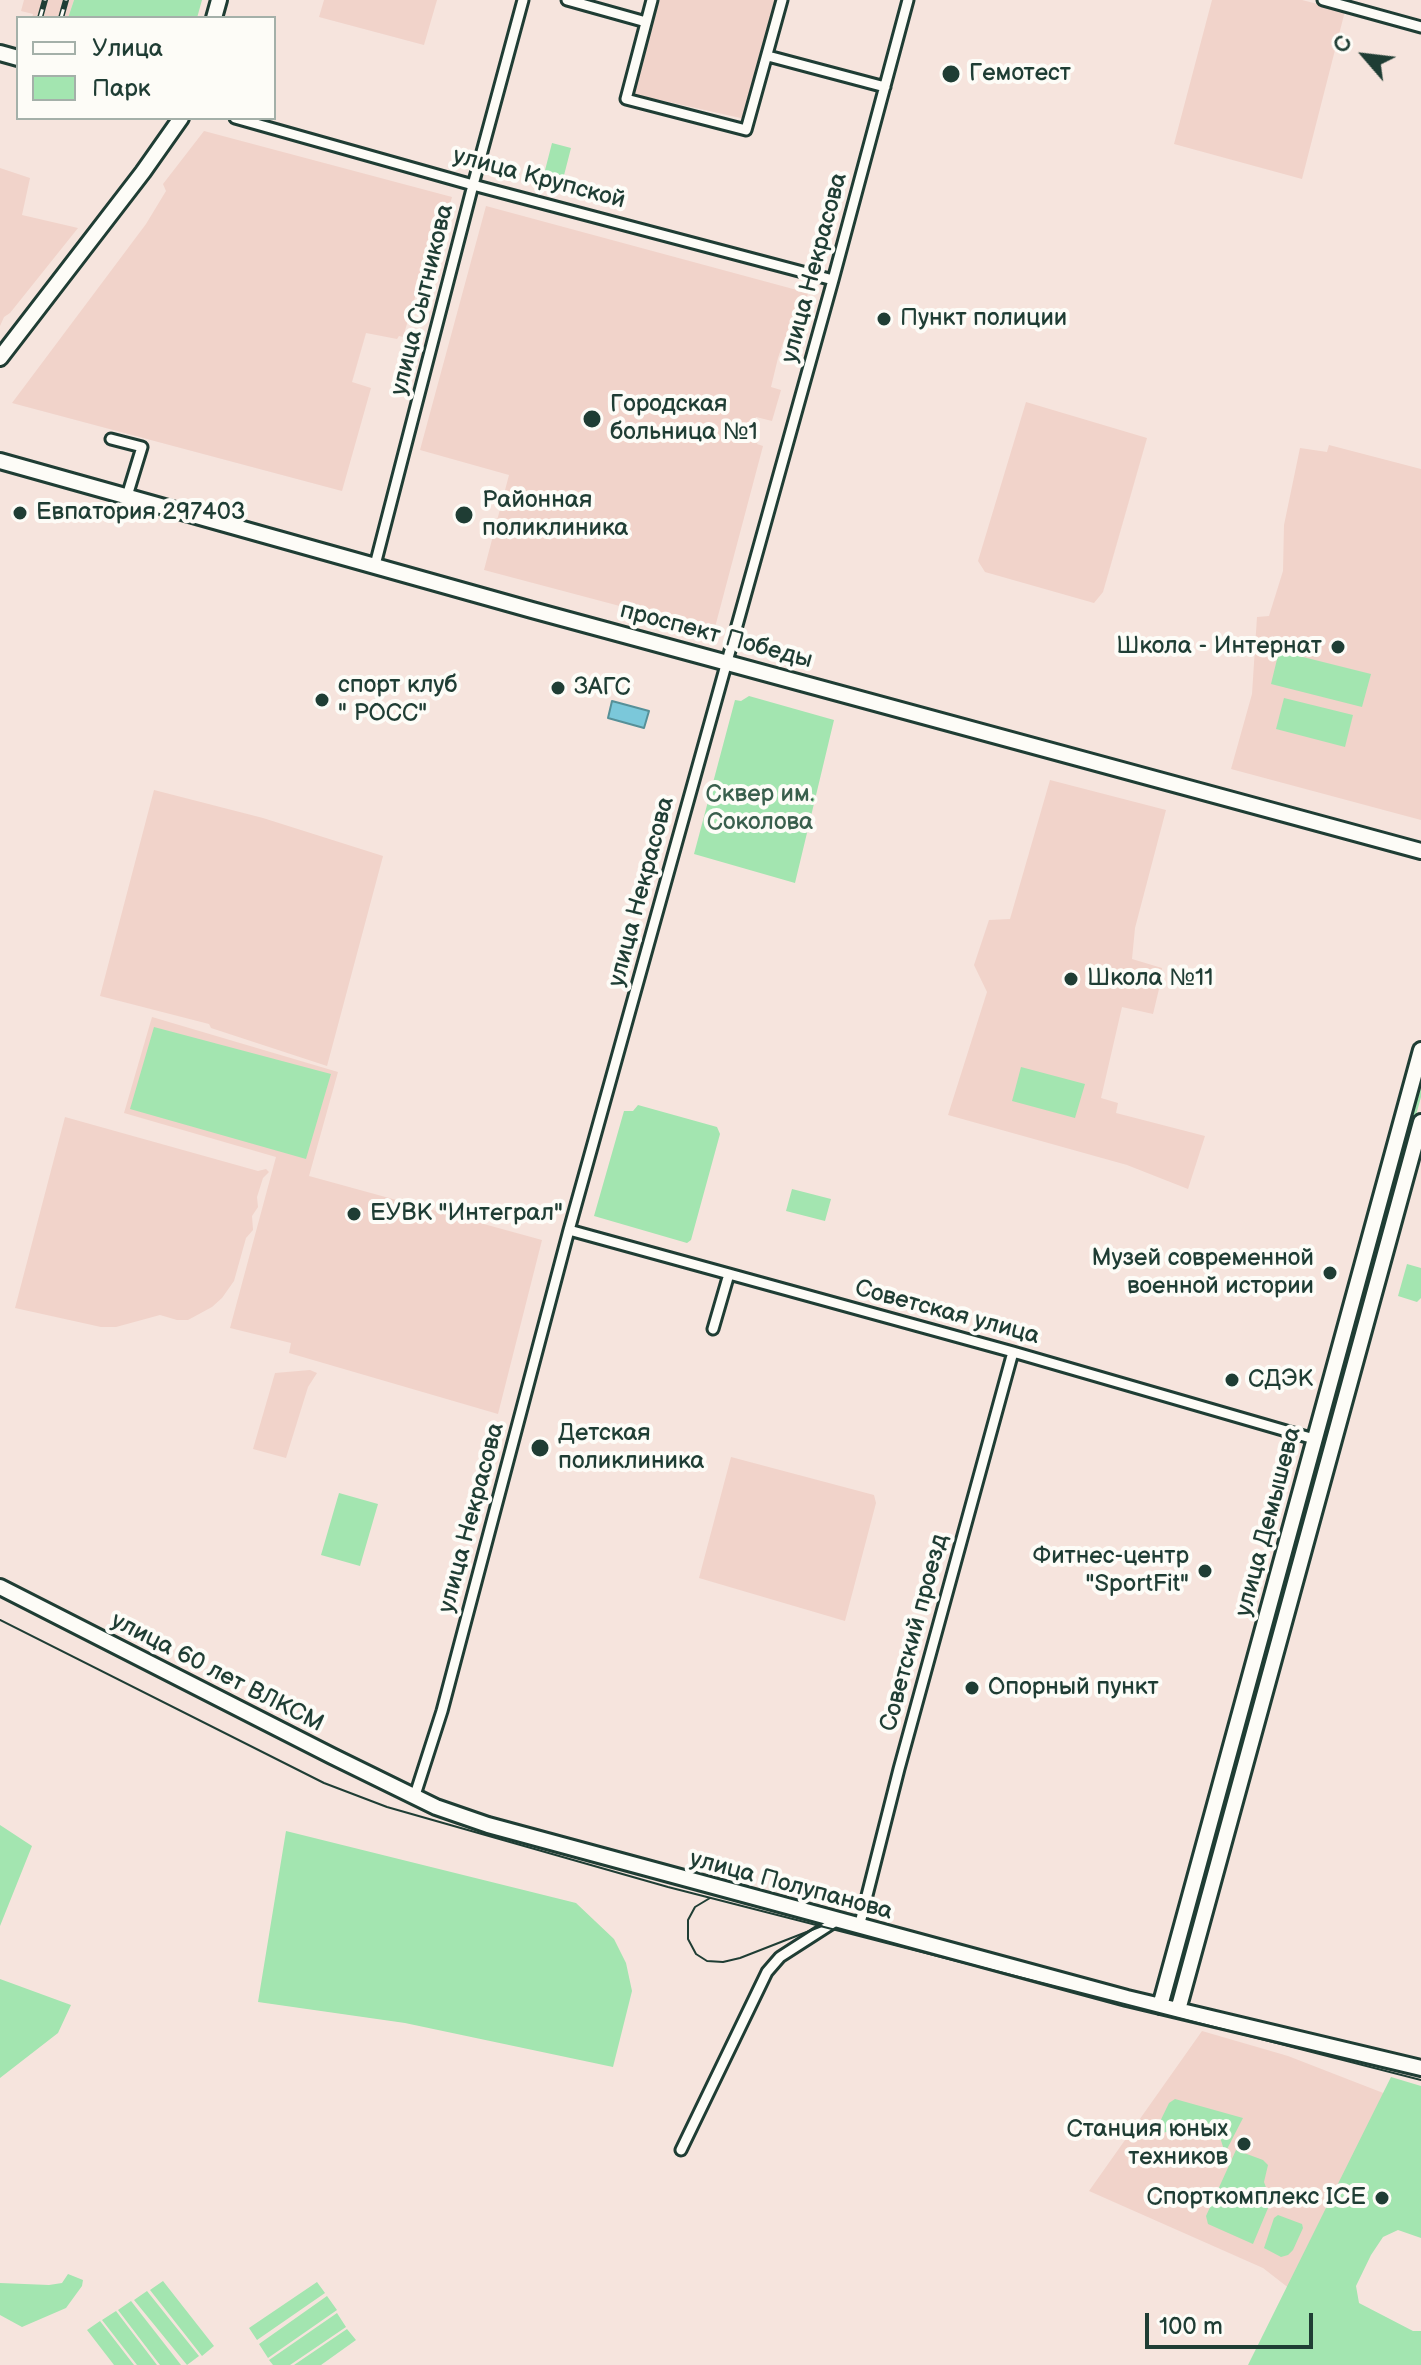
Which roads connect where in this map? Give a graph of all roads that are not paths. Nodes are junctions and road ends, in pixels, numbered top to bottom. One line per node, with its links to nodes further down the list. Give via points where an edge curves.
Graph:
1 (523, 0): 13 (street, улица Сытникова)
2 (567, 0): 7 (street)
3 (652, 0): 7 (street)
4 (782, 0): 9 (street)
5 (908, 0): 10 (street, улица Некрасова)
6 (1323, 0): 8 (street)
7 (646, 22): 9 (street, via 626,99 746,130)
8 (1421, 27)
9 (768, 56): 10 (street)
10 (885, 87): 14 (street, улица Некрасова)
11 (180, 120): 15 (street)
12 (242, 120): 13 (street, улица Крупской)
13 (473, 185): 14 (street, улица Крупской); 19 (street, улица Сытникова)
14 (833, 280): 20 (street, улица Некрасова)
15 (0, 358)
16 (111, 439): 18 (street, via 142,447)
17 (0, 461): 18 (street, проспект Победы)
18 (127, 496): 19 (street, проспект Победы)
19 (375, 565): 20 (street, проспект Победы)
20 (726, 661): 21 (street, проспект Победы); 24 (street, улица Некрасова)
21 (1421, 851)
22 (1421, 1050): 28 (street, улица Демышева)
23 (1421, 1122): 29 (street, улица Демышева)
24 (569, 1230): 25 (street, Советская улица); 31 (street, улица Некрасова)
25 (729, 1274): 26 (street); 27 (street, Советская улица)
26 (713, 1329)
27 (1013, 1352): 28 (street, Советская улица); 35 (street, Советский проезд)
28 (1314, 1439): 29 (street); 32 (street, улица Демышева)
29 (1333, 1440): 33 (street, улица Демышева)
30 (0, 1587): 31 (street, улица 60 лет ВЛКСМ)
31 (415, 1795): 34 (street, улица Полупанова, via 488,1825)
32 (1202, 1851): 33 (street); 36 (street, улица Демышева)
33 (1219, 1856): 37 (street, улица Демышева)
34 (836, 1921): 35 (street, улица Полупанова); 39 (street, via 780,1957 767,1972)
35 (859, 1927): 36 (street, улица Полупанова)
36 (1160, 2006): 37 (street, улица Полупанова)
37 (1178, 2010): 38 (street)
38 (1421, 2068)
39 (681, 2150)

